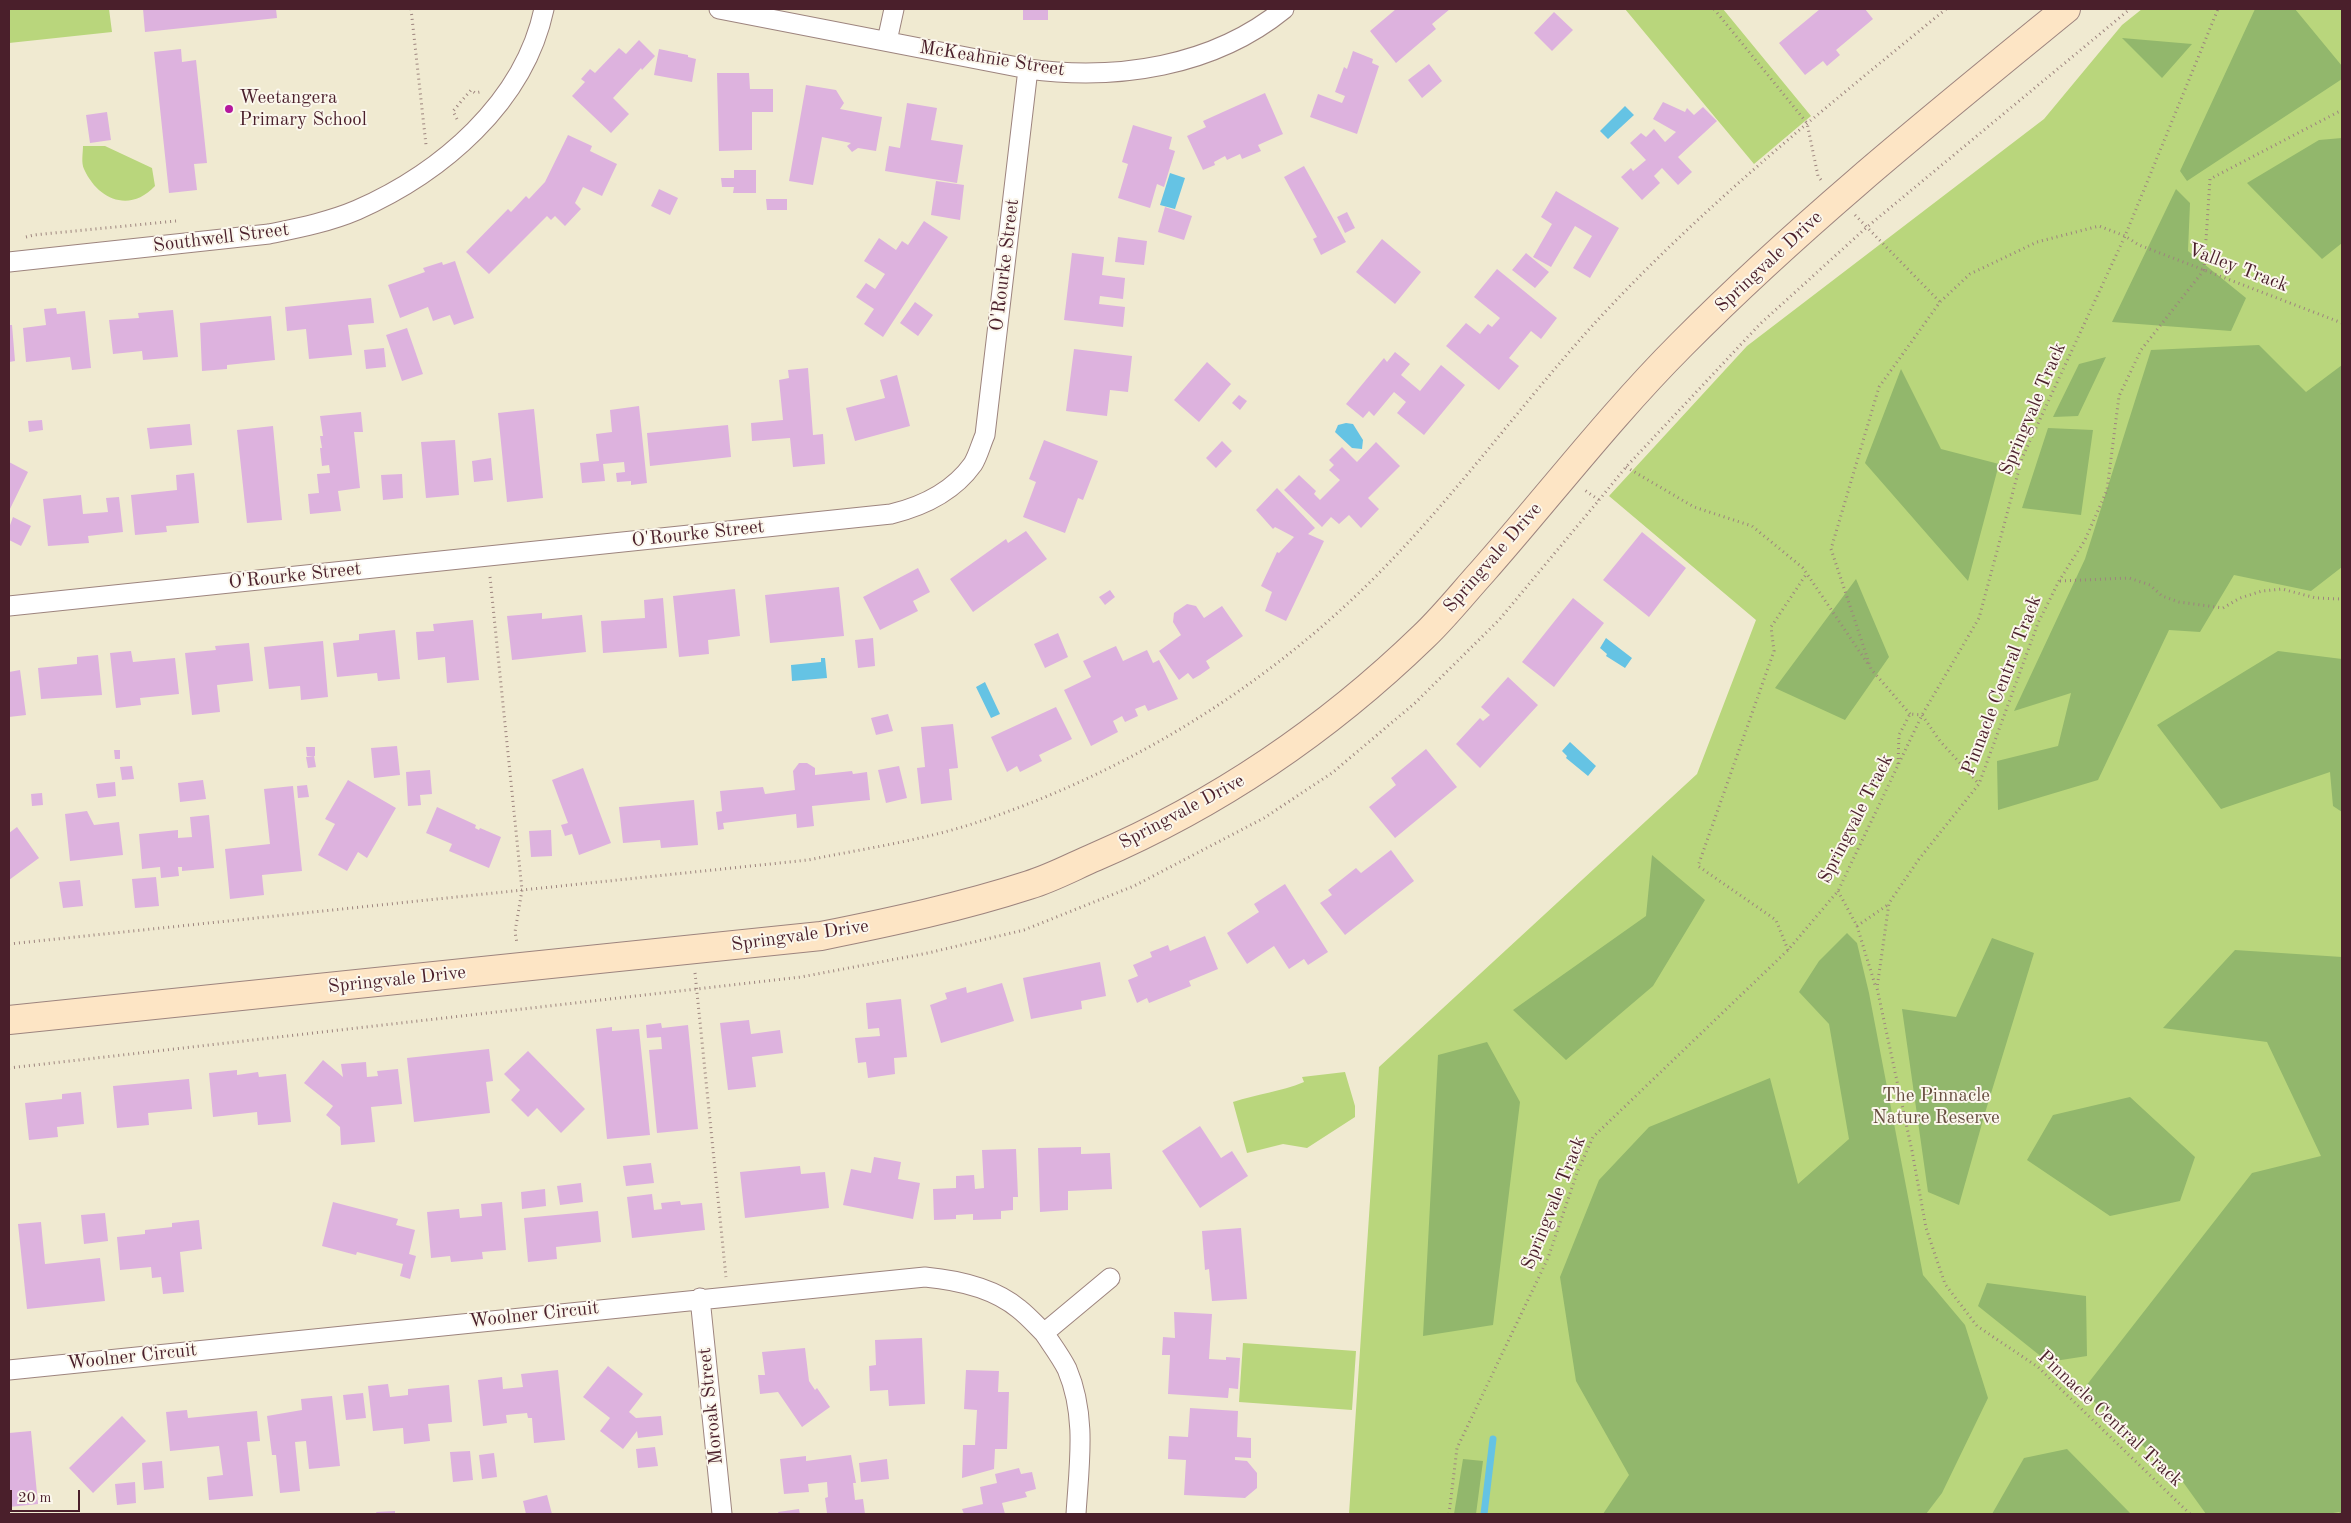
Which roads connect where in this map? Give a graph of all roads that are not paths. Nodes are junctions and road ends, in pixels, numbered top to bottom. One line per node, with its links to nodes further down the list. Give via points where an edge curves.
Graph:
1 (544, 9): 8 (street, Southwell Street, via 531,48 506,93 490,114 472,134 429,170 380,199 354,211 269,234)
2 (719, 9): 6 (street, McKeahnie Street)
3 (894, 9): 6 (street)
4 (1284, 9): 7 (street, McKeahnie Street, via 1231,42 1183,61 1106,74)
5 (2066, 9): 10 (main road, Springvale Drive, via 1793,237 1681,344 1626,402 1426,635 1333,718 1243,780 1153,832 1033,884 918,917 821,936)
6 (887, 41): 7 (street, McKeahnie Street)
7 (1028, 69): 9 (street, O'Rourke Street, via 985,435 974,462 953,486 925,504 891,514)
8 (9, 262)
9 (9, 606)
10 (9, 1020)
11 (1110, 1278): 13 (street)
12 (700, 1298): 13 (street, Woolner Circuit, via 925,1277 946,1278 985,1289 1010,1303); 14 (street, Woolner Circuit); 15 (street, Moroak Street)
13 (1044, 1334): 16 (street, Woolner Circuit, via 1066,1368 1079,1407 1082,1427)
14 (9, 1370)
15 (722, 1514)
16 (1076, 1514)

